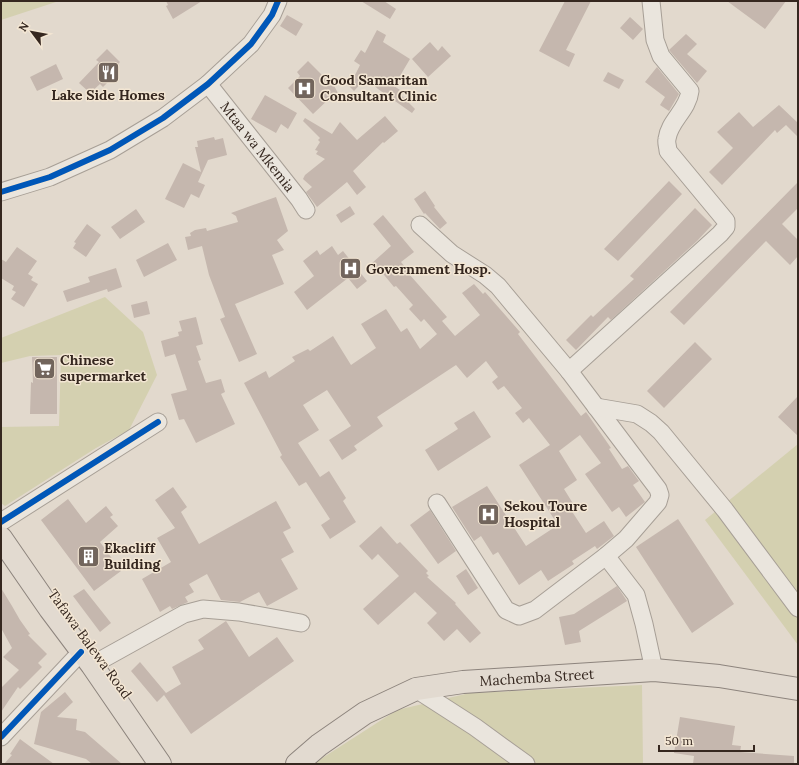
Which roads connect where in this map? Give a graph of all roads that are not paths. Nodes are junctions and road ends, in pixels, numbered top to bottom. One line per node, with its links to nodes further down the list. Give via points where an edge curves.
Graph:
1 (278, 1): 3 (street, via 251,44)
2 (651, 1): 7 (street, via 655,40 661,56 690,91 685,107 669,131 666,141 668,151 726,221 726,227)
3 (208, 84): 4 (street, via 163,118 110,150 50,177); 5 (street, Mtaa wa Mkemia)
4 (1, 192)
5 (306, 210)
6 (420, 225): 7 (street, via 452,254 485,274 498,286)
7 (569, 371): 8 (street)
8 (596, 407): 13 (street, via 660,495 658,502 626,539); 14 (street, via 637,414 661,432 725,510)
9 (158, 422): 11 (street)
10 (437, 503): 13 (street, via 506,610 519,616 535,610)
11 (1, 522)
12 (1, 538): 16 (main road, Tafawa Balewa Road)
13 (606, 556): 17 (street, via 636,595)
14 (798, 608)
15 (302, 623): 16 (street, via 239,612 203,609 184,614)
16 (86, 658): 20 (street); 21 (main road, Tafawa Balewa Road)
17 (654, 670): 18 (main road, Machemba Street, via 463,682); 19 (main road, Machemba Street, via 719,676)
18 (416, 689): 22 (main road, Machemba Street, via 365,713); 23 (street)
19 (798, 689)
20 (1, 737)
21 (160, 764)
22 (297, 764)
23 (526, 764)

